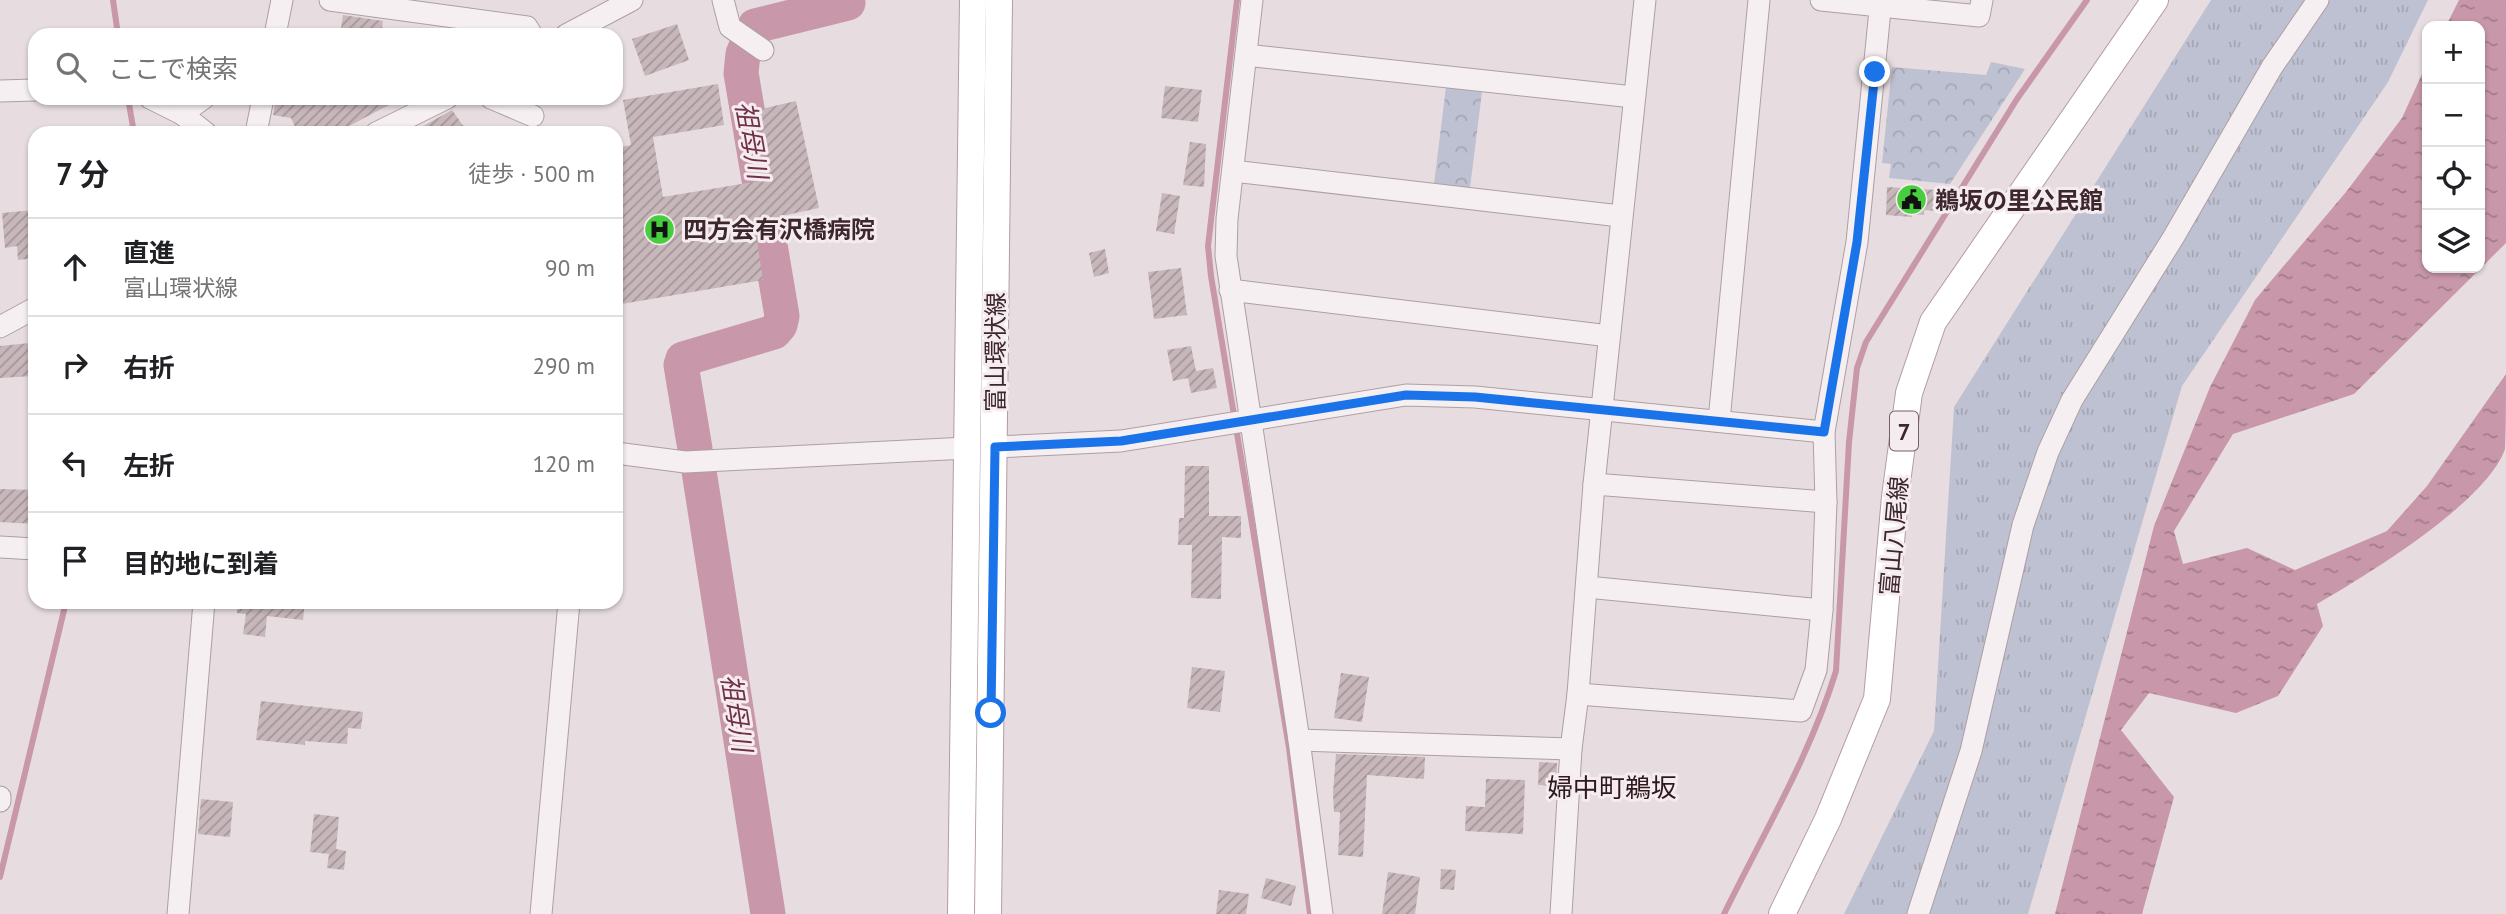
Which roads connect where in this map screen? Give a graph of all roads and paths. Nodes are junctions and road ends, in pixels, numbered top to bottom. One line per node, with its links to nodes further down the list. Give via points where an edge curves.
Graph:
1 (282, 0): 15 (street)
2 (330, 0): 16 (street)
3 (632, 0): 17 (street)
4 (723, 0): 18 (street, via 730,27)
5 (973, 0): 44 (main road, 富山環状線)
6 (999, 0): 43 (main road, 富山環状線)
7 (1252, 0): 19 (street)
8 (1645, 0): 22 (street)
9 (1759, 0): 41 (street)
10 (1821, 0): 14 (street)
11 (1982, 0): 14 (street, via 1979,16)
12 (2155, 0): 63 (main road, 富山八尾線 / 7, via 1933,322 1909,393 1877,699 1828,819)
13 (2318, 0): 64 (street, via 2272,67 2072,400 2048,452 2023,525 1971,751)
14 (1880, 4): 42 (street, via 1857,242)
15 (276, 28)
16 (528, 28)
17 (579, 28)
18 (764, 50)
19 (1246, 55): 22 (street); 33 (street)
20 (28, 90): 21 (street)
21 (0, 91)
22 (1633, 97): 34 (street)
23 (164, 105): 28 (street)
24 (194, 105): 28 (street)
25 (262, 105): 31 (street)
26 (433, 105): 32 (street)
27 (507, 105): 29 (street)
28 (182, 114): 30 (street)
29 (533, 116)
30 (197, 126)
31 (257, 126)
32 (390, 126)
33 (1233, 172): 34 (street); 35 (street, via 1226,256)
34 (1620, 216): 38 (street)
35 (1230, 290): 38 (street); 40 (street)
36 (28, 312): 37 (street)
37 (0, 327)
38 (1609, 336): 39 (street)
39 (1601, 410): 40 (street, via 1406,395); 41 (street); 46 (street)
40 (1252, 420): 43 (street, via 1121,441); 55 (street)
41 (1719, 421): 42 (street)
42 (1824, 432): 47 (street)
43 (995, 447): 60 (main road, 富山環状線)
44 (968, 448): 45 (street, via 684,462); 59 (main road, 富山環状線)
45 (623, 454)
46 (1594, 484): 47 (street); 50 (street)
47 (1826, 502): 53 (street)
48 (0, 547): 49 (street)
49 (28, 549)
50 (1587, 587): 53 (street); 54 (street)
51 (203, 609): 57 (street)
52 (568, 609): 58 (street)
53 (1822, 610): 54 (street, via 1816,670 1801,711)
54 (1578, 694): 56 (street)
55 (1299, 740): 56 (street); 61 (street)
56 (1571, 749): 62 (street)
57 (178, 914)
58 (541, 914)
59 (961, 914)
60 (988, 914)
61 (1322, 914)
62 (1561, 914)
63 (1782, 914)
64 (1918, 914)

